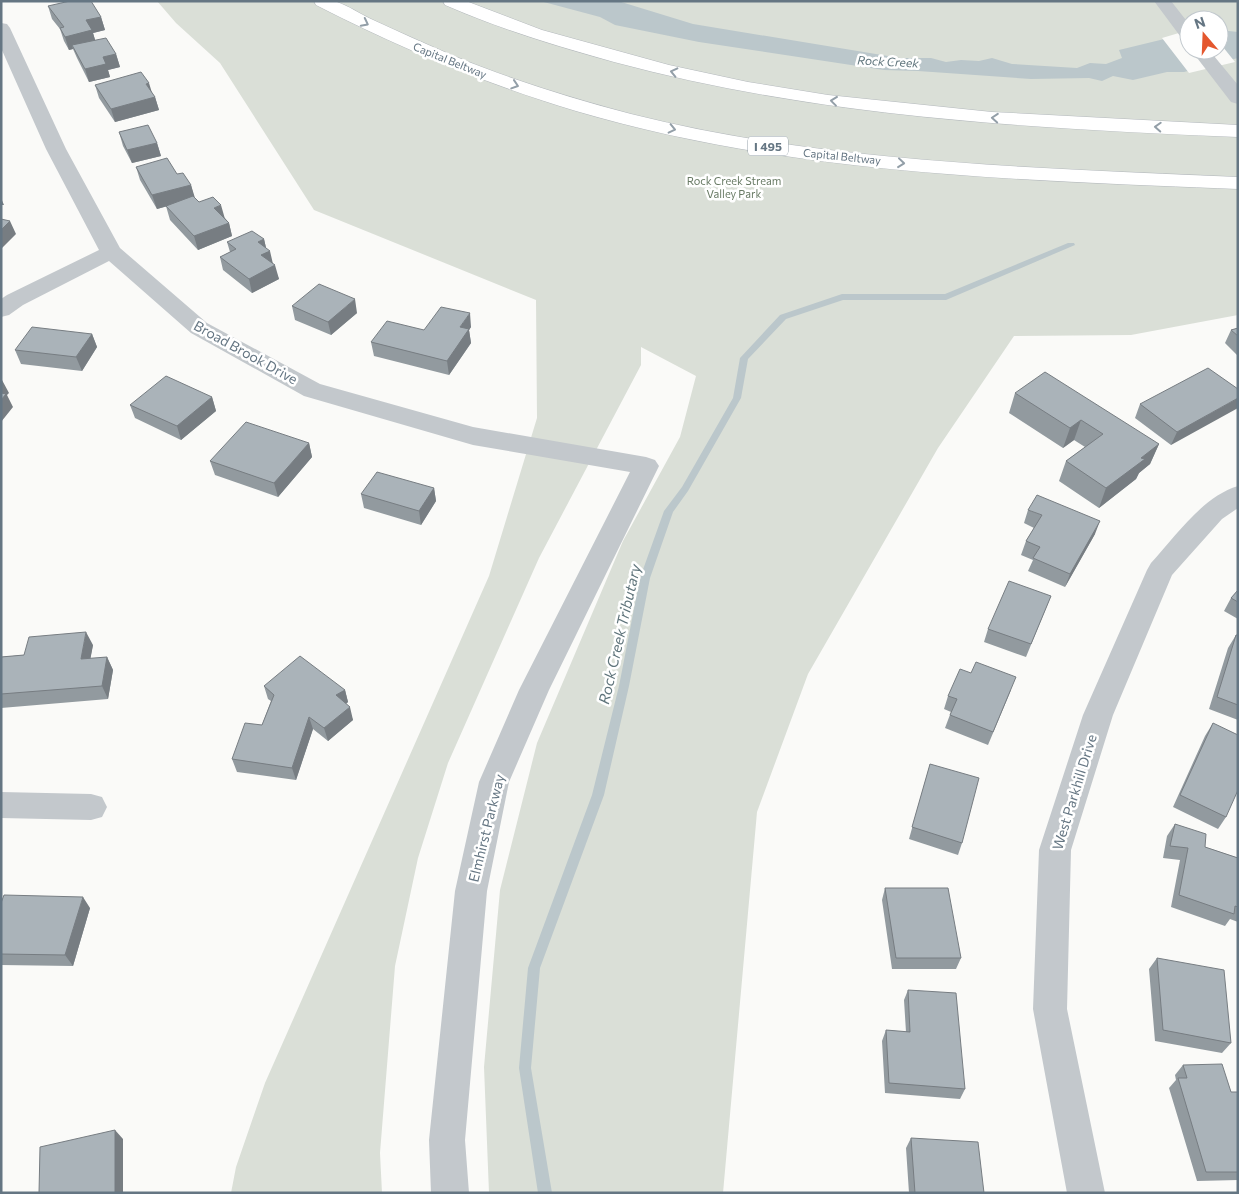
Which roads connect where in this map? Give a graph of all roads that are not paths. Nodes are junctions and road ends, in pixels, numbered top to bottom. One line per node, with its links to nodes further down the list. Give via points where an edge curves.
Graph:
1 (322, 1): 9 (highway, Capital Beltway / I 495, one-way to 9, via 398,39 480,73 577,105 676,130 799,152 941,167)
2 (451, 1): 8 (highway, one-way to 2, via 1042,122 812,99 629,62 538,34)
3 (1162, 1): 4 (street)
4 (1179, 23)
5 (1, 28): 10 (street, Broad Brook Drive, via 56,149)
6 (1208, 60): 7 (street)
7 (1238, 98)
8 (1238, 131)
9 (1238, 183)
10 (111, 252): 11 (street); 12 (street, Broad Brook Drive, via 199,328 312,390 473,436)
11 (1, 310)
12 (646, 466): 16 (street, Elmhirst Parkway, via 534,690 494,782 471,891 447,1140)
13 (1238, 495): 17 (street, West Parkhill Drive, via 1213,512 1161,570 1098,715 1055,850 1050,1009)
14 (1, 805): 15 (street)
15 (91, 806)
16 (450, 1193)
17 (1086, 1193)

